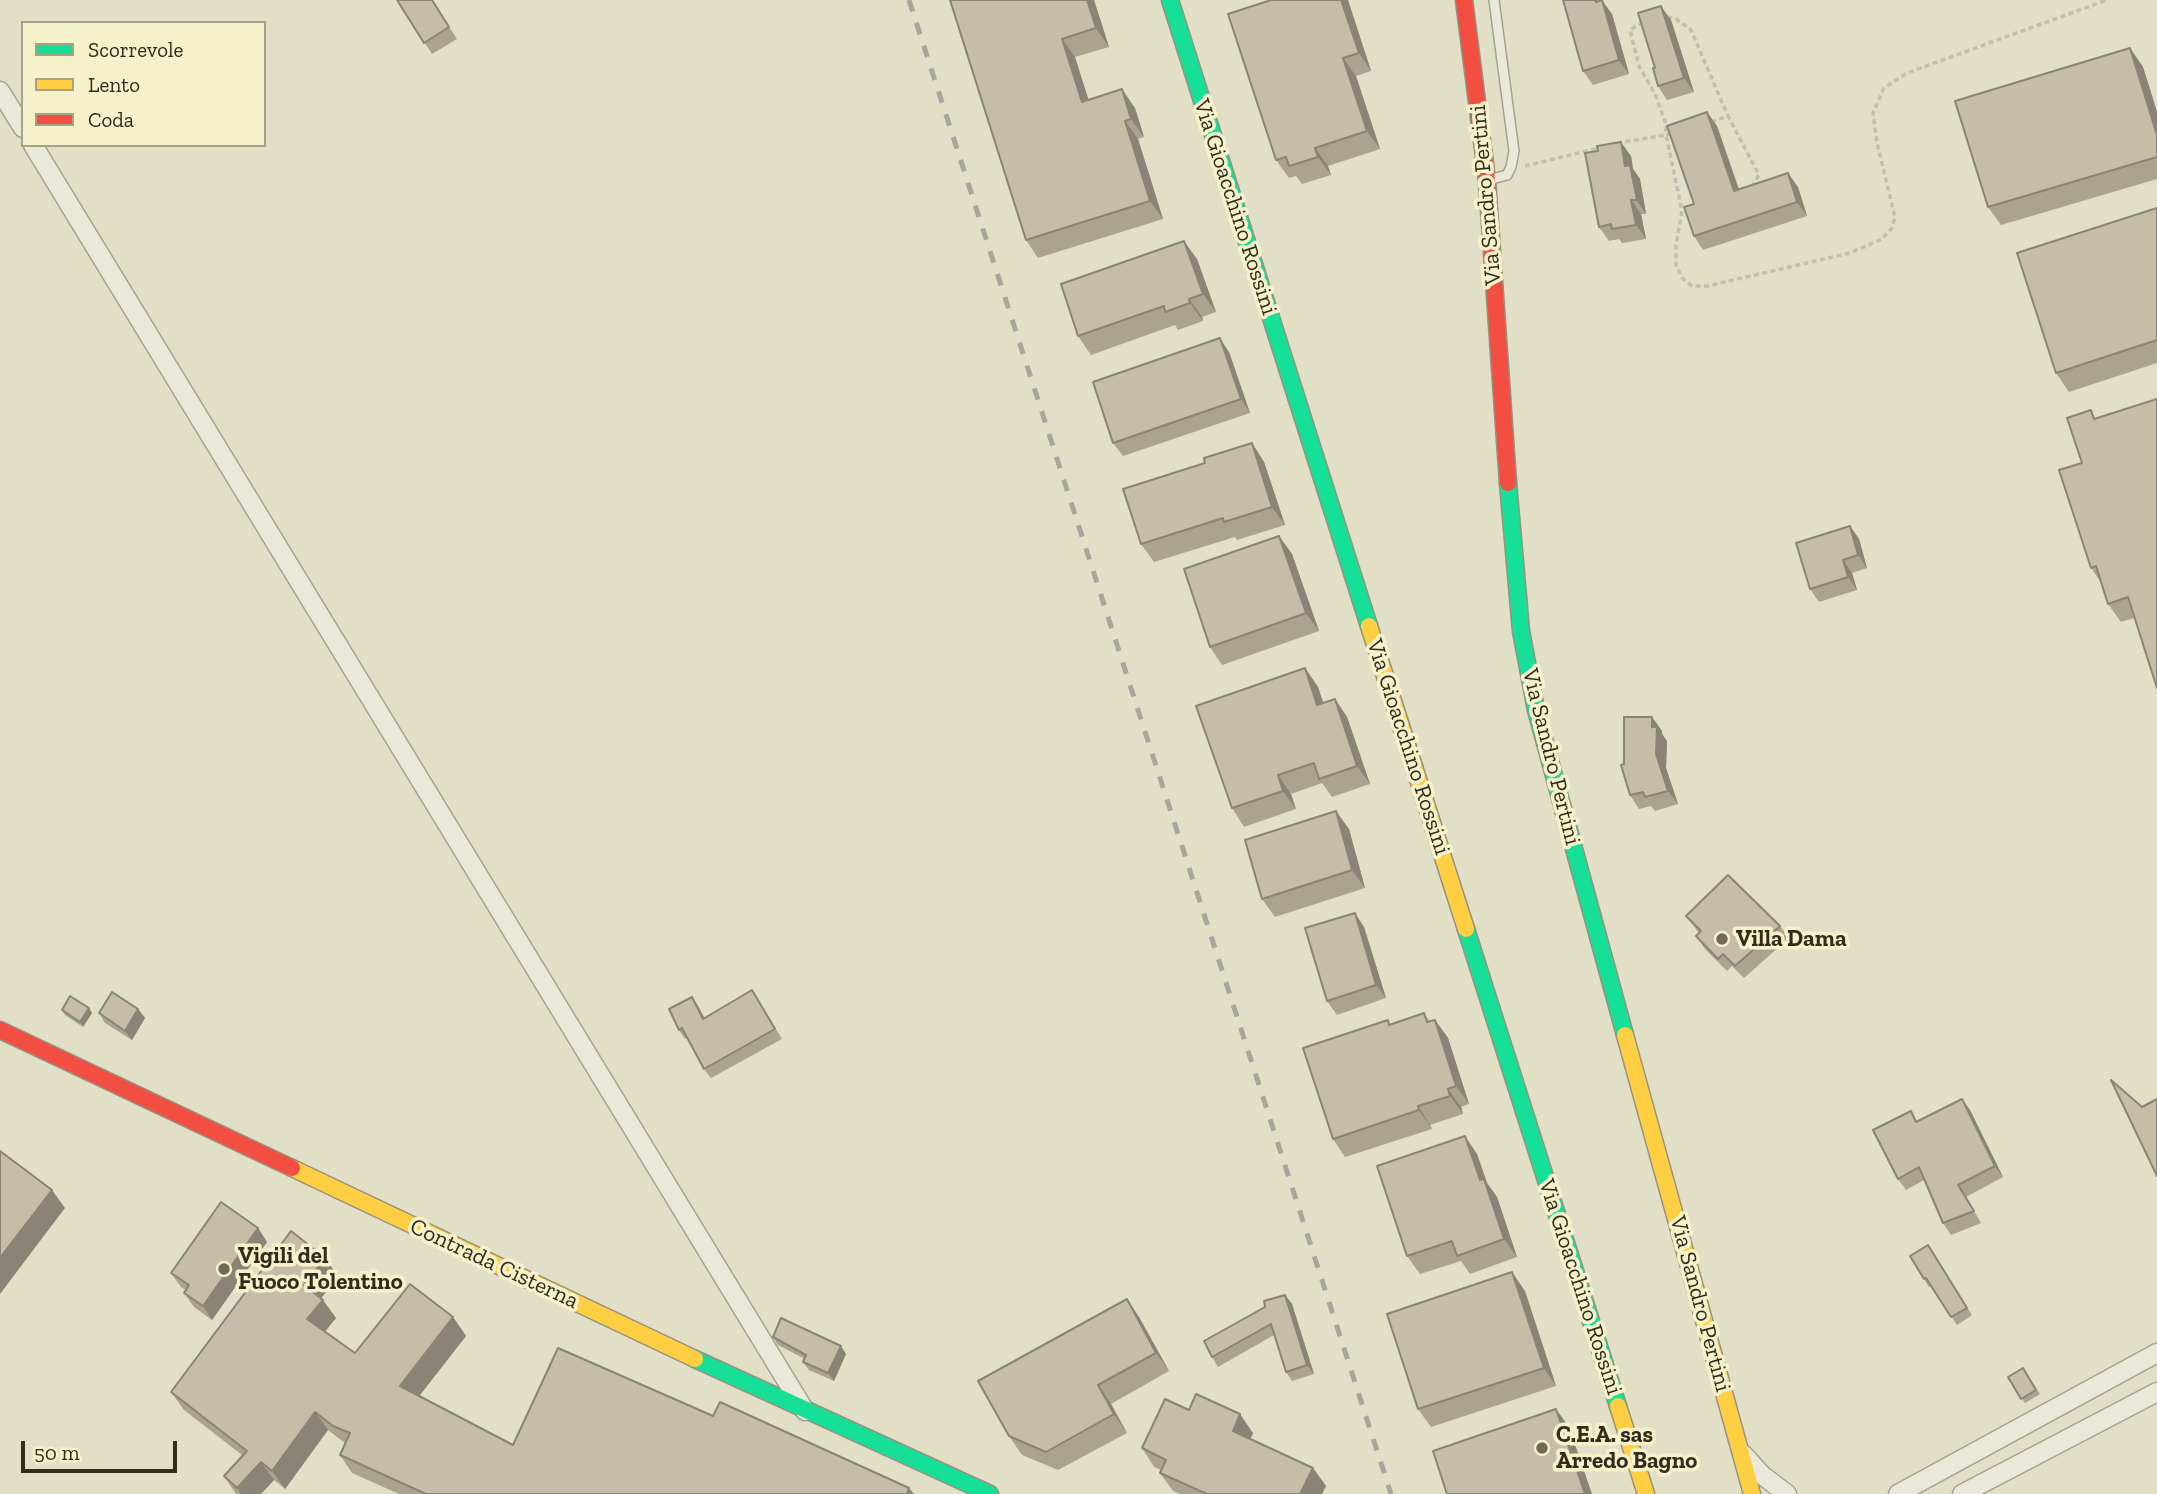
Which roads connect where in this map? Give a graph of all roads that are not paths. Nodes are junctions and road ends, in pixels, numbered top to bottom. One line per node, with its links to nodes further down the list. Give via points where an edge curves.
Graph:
1 (1170, 0): 14 (main road, Via Gioacchino Rossini)
2 (1464, 0): 7 (main road, Via Sandro Pertini)
3 (1494, 0): 7 (lane, via 1514,151 1507,175)
4 (0, 91): 5 (street)
5 (21, 125)
6 (34, 147): 11 (street)
7 (1487, 180): 12 (main road, Via Sandro Pertini, via 1514,567 1536,710)
8 (0, 1030): 11 (main road, Contrada Cisterna)
9 (2157, 1353): 17 (street)
10 (2157, 1392): 18 (street)
11 (805, 1411): 13 (main road, Contrada Cisterna)
12 (1740, 1451): 15 (main road, Via Sandro Pertini); 16 (street)
13 (990, 1494)
14 (1646, 1494)
15 (1752, 1494)
16 (1787, 1494)
17 (1898, 1494)
18 (1962, 1494)

